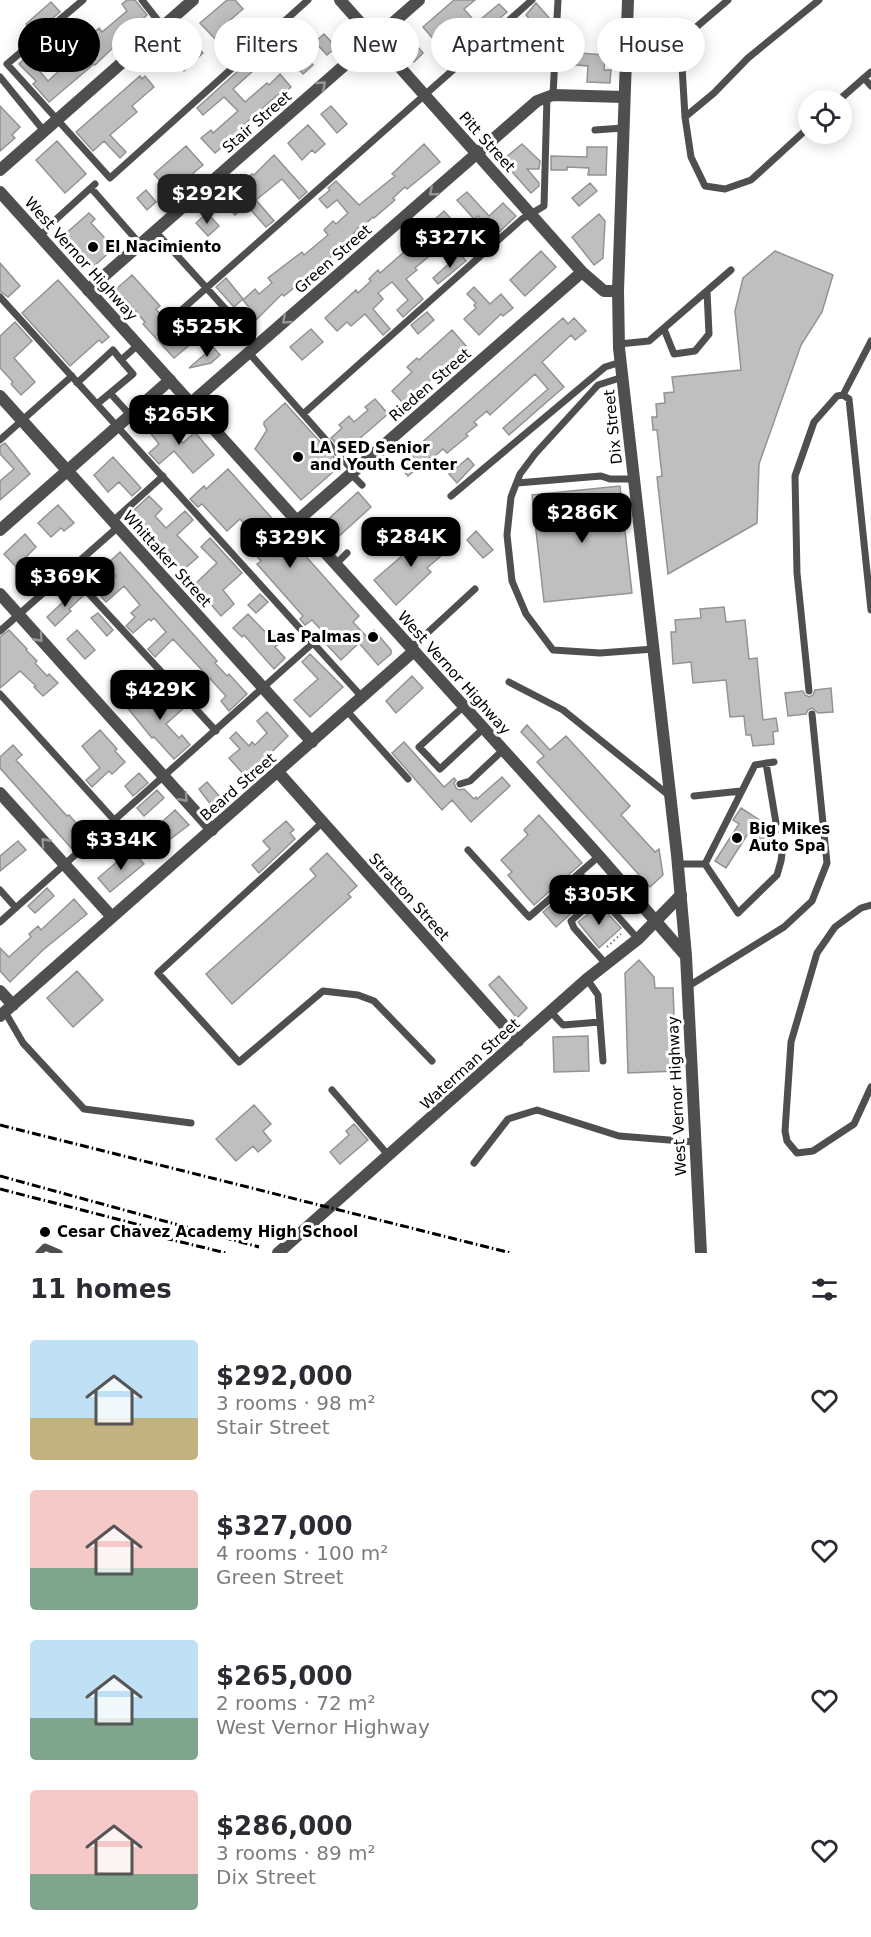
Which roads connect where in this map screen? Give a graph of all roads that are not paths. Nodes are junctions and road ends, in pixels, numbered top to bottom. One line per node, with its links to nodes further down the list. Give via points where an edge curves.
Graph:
1 (83, 0): 28 (lane, via 7,64)
2 (142, 0): 12 (lane)
3 (193, 0): 13 (street)
4 (308, 0): 28 (lane, via 110,178)
5 (340, 0): 14 (street, Pitt Street)
6 (419, 0): 15 (street, Stair Street)
7 (532, 0): 24 (lane)
8 (558, 0): 25 (lane)
9 (628, 0): 26 (street, Dix Street)
10 (728, 0): 27 (lane, via 694,29 682,66)
11 (819, 0): 27 (lane, via 748,58)
12 (156, 18)
13 (173, 18)
14 (357, 18)
15 (398, 18)
16 (112, 72): 28 (street)
17 (336, 72): 37 (street, Stair Street, one-way to 17)
18 (405, 72): 24 (street, Pitt Street)
19 (871, 72): 21 (lane)
20 (0, 77): 31 (lane)
21 (864, 78): 22 (lane); 23 (lane)
22 (871, 86)
23 (850, 90)
24 (426, 96): 33 (street, Pitt Street); 42 (lane)
25 (550, 96): 26 (street); 33 (street, Green Street, via 537,101); 36 (lane, via 544,206)
26 (624, 98): 29 (street, Dix Street)
27 (685, 117): 32 (lane, via 691,157 705,186 725,189 751,180)
28 (57, 120): 31 (street)
29 (623, 128): 30 (lane); 44 (street, Dix Street)
30 (595, 130)
31 (44, 131): 34 (street)
32 (798, 137)
33 (477, 153): 36 (street, Pitt Street); 52 (street, Green Street, one-way to 52)
34 (0, 170)
35 (0, 192): 38 (street, West Vernor Highway)
36 (531, 214): 41 (street, Pitt Street); 64 (lane)
37 (155, 231): 39 (street, Stair Street); 42 (lane)
38 (40, 237): 39 (lane, via 93,186); 43 (street, West Vernor Highway)
39 (140, 244): 43 (street, Stair Street)
40 (731, 270): 45 (lane)
41 (582, 272): 44 (street, Pitt Street, via 604,291); 69 (street, Rieden Street)
42 (208, 287): 47 (lane); 52 (lane)
43 (88, 290): 51 (street, West Vernor Highway)
44 (618, 291): 50 (street, Dix Street)
45 (707, 291): 48 (lane); 48 (lane, via 709,334 695,351 674,354)
46 (0, 297): 55 (lane)
47 (177, 314)
48 (664, 328): 50 (lane, via 649,341)
49 (871, 341): 60 (lane)
50 (619, 344): 54 (street, Dix Street)
51 (138, 345): 53 (lane); 57 (street, West Vernor Highway)
52 (254, 349): 63 (street, Green Street); 64 (lane)
53 (121, 360): 58 (lane, via 113,350); 59 (lane, via 133,374)
54 (621, 362): 56 (street, Dix Street); 77 (lane, via 605,367)
55 (72, 376): 58 (lane); 66 (lane)
56 (623, 378): 74 (street, Dix Street); 75 (lane, via 598,384 535,454)
57 (170, 380): 63 (street, West Vernor Highway); 65 (street)
58 (78, 382): 62 (lane)
59 (110, 393): 62 (lane); 65 (lane)
60 (843, 395): 86 (lane, via 849,399); 94 (lane, via 837,396 814,422 795,476 796,573)
61 (0, 396): 66 (street, Whittaker Street)
62 (97, 404): 67 (lane)
63 (191, 404): 78 (street, West Vernor Highway)
64 (303, 414): 72 (lane)
65 (129, 415): 67 (street)
66 (22, 420): 68 (lane); 71 (street, Whittaker Street)
67 (117, 426): 71 (street); 73 (lane)
68 (0, 440)
69 (377, 452): 70 (lane); 72 (street, Rieden Street)
70 (387, 464)
71 (67, 470): 79 (street, Whittaker Street); 80 (street)
72 (352, 473): 76 (lane); 78 (street, Rieden Street)
73 (163, 476): 79 (lane); 89 (lane)
74 (634, 479): 75 (lane, via 601,476); 90 (street, Dix Street)
75 (517, 483): 90 (lane, via 511,498 507,535 512,581 526,614 553,650 600,653)
76 (362, 486)
77 (451, 496)
78 (297, 521): 82 (street, West Vernor Highway)
79 (116, 524): 83 (lane); 93 (street, Whittaker Street)
80 (0, 530)
81 (347, 553): 82 (lane)
82 (336, 564): 91 (street, West Vernor Highway)
83 (68, 571): 87 (lane); 101 (lane)
84 (475, 589): 91 (lane)
85 (0, 594): 87 (street)
86 (871, 610)
87 (19, 615): 88 (lane); 107 (street, one-way to 107)
88 (0, 631)
89 (313, 643): 93 (lane); 96 (lane)
90 (654, 649): 113 (street, Dix Street)
91 (413, 650): 96 (street, Beard Street); 97 (street, West Vernor Highway)
92 (509, 682): 113 (lane, via 563,710)
93 (264, 688): 101 (lane); 102 (street, Whittaker Street)
94 (809, 690)
95 (0, 694): 114 (lane)
96 (363, 697): 98 (street, Beard Street)
97 (464, 706): 100 (street, West Vernor Highway); 100 (lane, via 419,747 440,769)
98 (347, 711): 102 (street, Beard Street); 108 (lane)
99 (812, 714): 139 (lane, via 826,863 812,901 784,927)
100 (484, 728): 103 (street, West Vernor Highway)
101 (216, 731): 107 (lane)
102 (312, 742): 106 (street, Beard Street)
103 (503, 750): 109 (lane, via 470,781); 120 (street, West Vernor Highway)
104 (774, 762): 105 (lane)
105 (766, 764): 110 (lane, via 755,765); 116 (lane)
106 (278, 772): 115 (street, Stratton Street); 117 (street, Beard Street)
107 (164, 776): 114 (lane); 117 (street, one-way to 117)
108 (408, 779)
109 (460, 784)
110 (741, 791): 112 (lane); 122 (lane)
111 (0, 792): 123 (street, one-way to 111)
112 (694, 796)
113 (670, 797): 121 (street, Dix Street)
114 (115, 821): 123 (lane)
115 (323, 822): 144 (street, Stratton Street); 145 (lane, via 158,973 238,1062 322,992 358,995 374,1001)
116 (776, 823)
117 (212, 830): 132 (street, Beard Street)
118 (783, 844): 122 (lane, via 777,875 738,913)
119 (468, 850): 124 (lane, via 529,917)
120 (599, 856): 124 (lane); 126 (street, West Vernor Highway)
121 (678, 864): 122 (lane); 127 (street, Dix Street)
122 (705, 864)
123 (66, 865): 130 (lane); 132 (street)
124 (579, 873): 128 (lane)
125 (0, 890): 130 (lane)
126 (631, 893): 131 (lane); 134 (street, West Vernor Highway)
127 (681, 895): 134 (street, Waterman Street); 136 (street, Dix Street)
128 (599, 896): 131 (lane); 137 (lane, via 571,921)
129 (871, 905): 147 (lane, via 835,927 817,953 790,1042 787,1141 797,1153 813,1151 854,1124)
130 (16, 908): 133 (lane)
131 (612, 910): 135 (lane)
132 (112, 917): 141 (street, Beard Street)
133 (0, 922)
134 (656, 922): 135 (street, Waterman Street); 136 (street, West Vernor Highway)
135 (638, 939): 137 (street, Waterman Street)
136 (686, 956): 139 (street, West Vernor Highway)
137 (606, 964): 138 (street, Waterman Street)
138 (587, 979): 142 (street, Waterman Street); 143 (lane, via 598,995)
139 (687, 987): 150 (street, West Vernor Highway)
140 (0, 991): 141 (street)
141 (6, 1011): 149 (lane, via 23,1043 84,1109)
142 (550, 1012): 143 (lane, via 563,1025); 144 (street, Waterman Street)
143 (600, 1022): 146 (lane)
144 (518, 1041): 151 (street, Waterman Street)
145 (432, 1061)
146 (603, 1061)
147 (871, 1087)
148 (332, 1090): 151 (lane)
149 (191, 1123)
150 (694, 1142): 152 (lane, via 619,1136 537,1110 508,1119); 156 (street, West Vernor Highway)
151 (389, 1156): 155 (street, Waterman Street)
152 (474, 1163)
153 (39, 1253): 154 (lane, via 45,1247)
154 (59, 1253)
155 (278, 1253)
156 (701, 1253)

